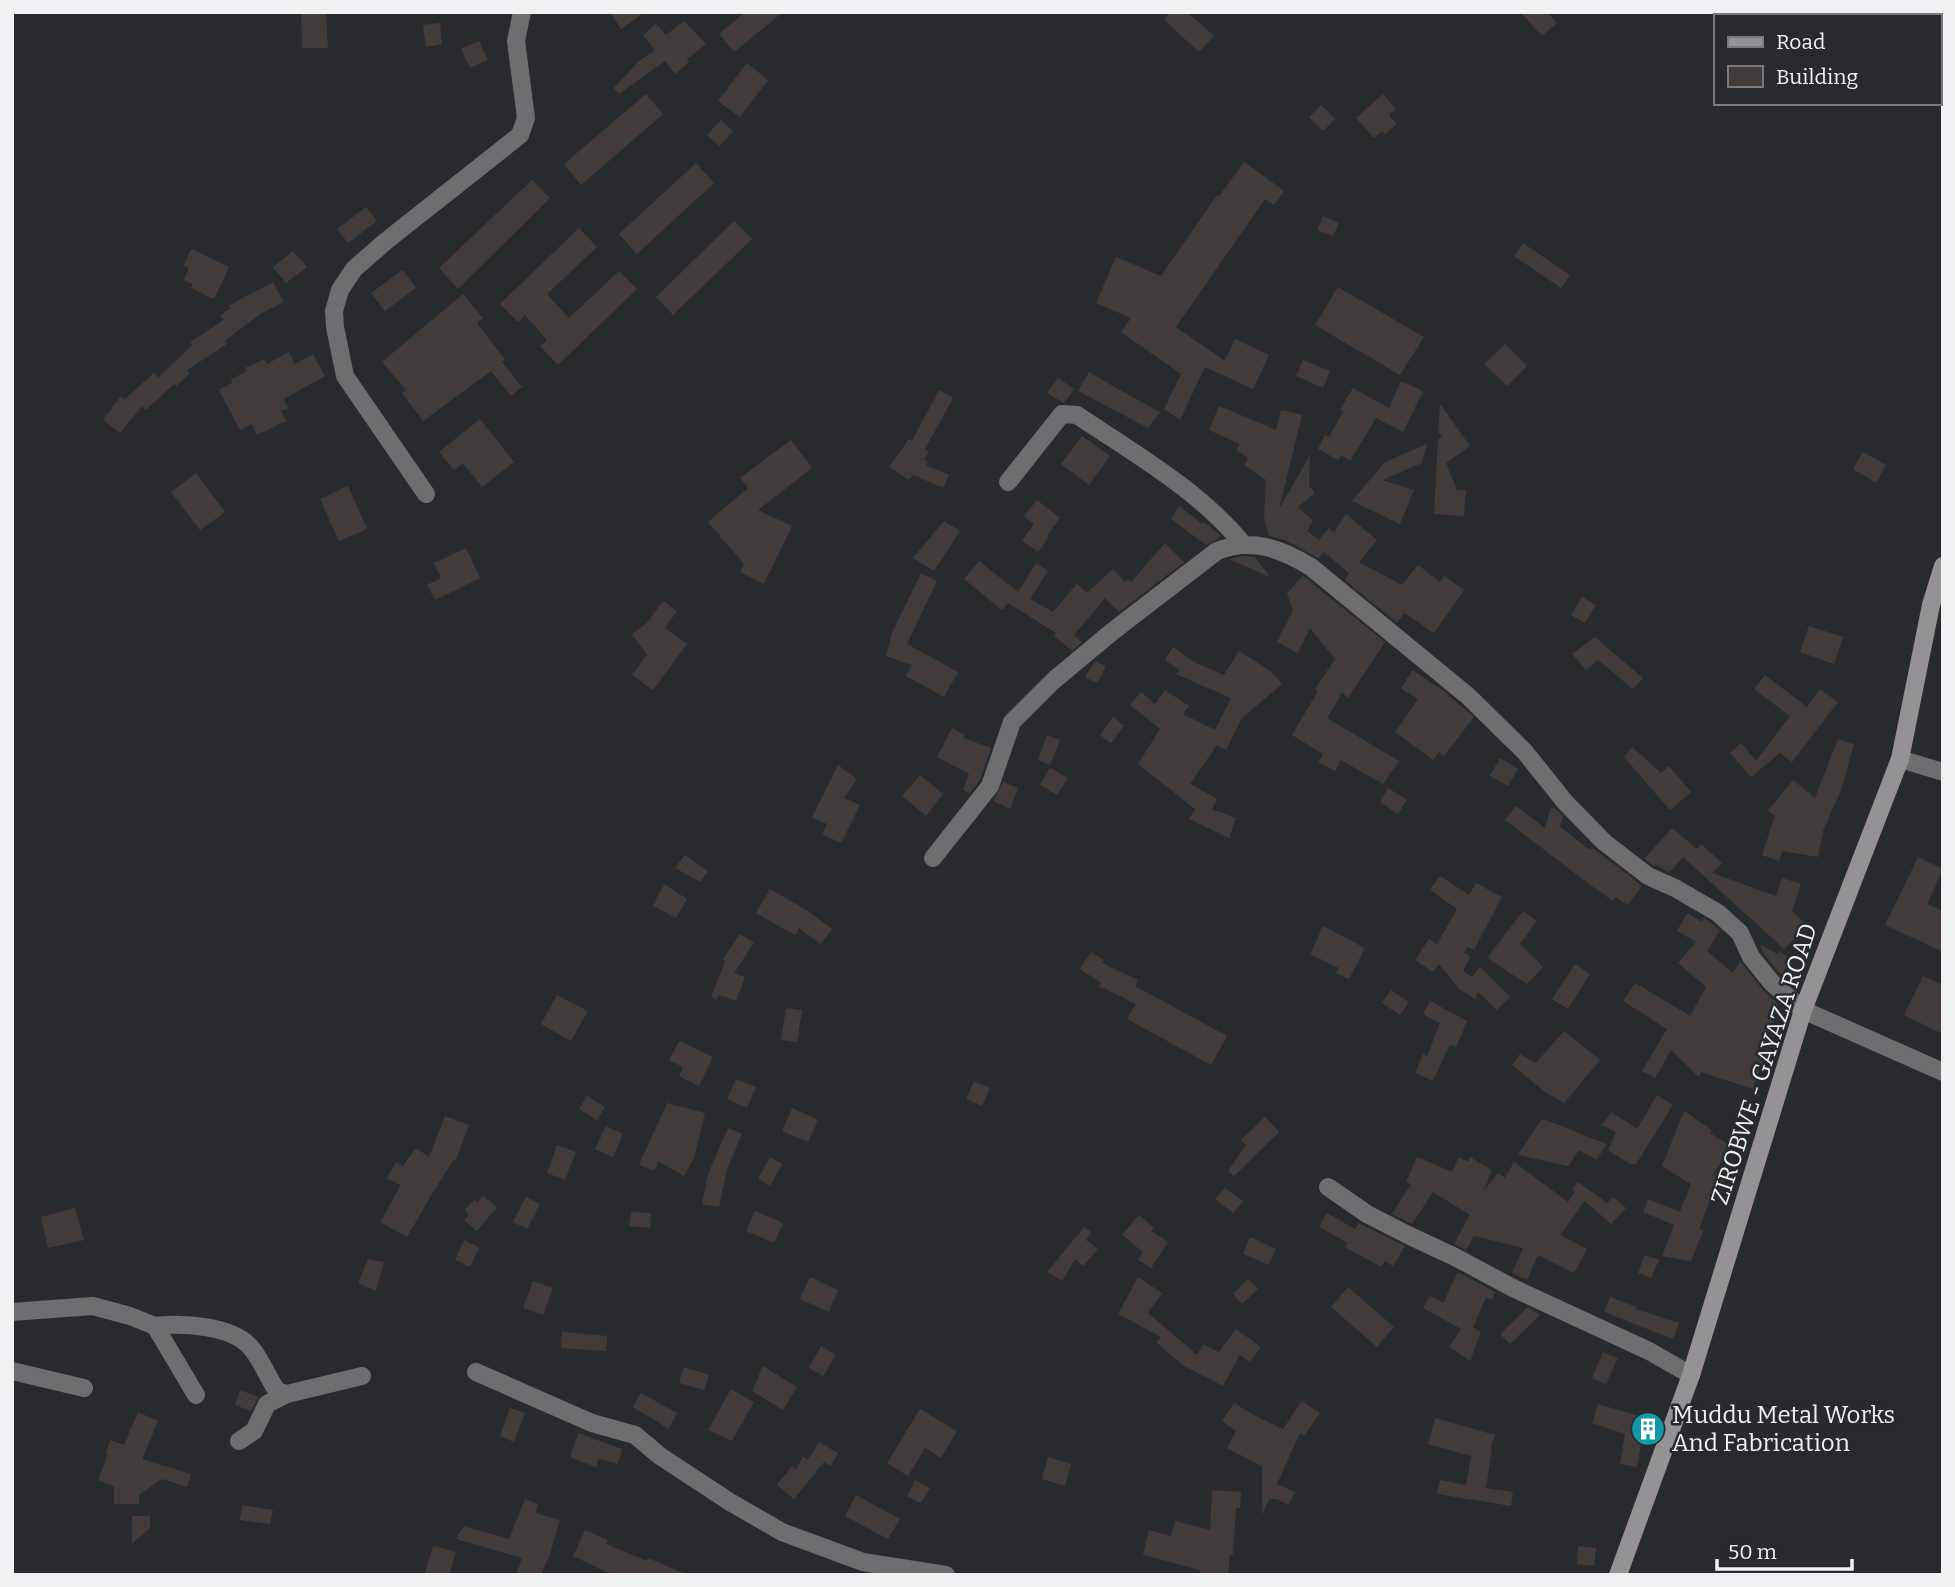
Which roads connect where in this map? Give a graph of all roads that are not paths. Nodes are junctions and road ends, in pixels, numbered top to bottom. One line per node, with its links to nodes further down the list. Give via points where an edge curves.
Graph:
1 (522, 12): 3 (street, via 516,41 526,118 520,135 354,269 340,290 334,311 345,376)
2 (1008, 482): 4 (street, via 1062,414 1077,415 1199,499)
3 (426, 494)
4 (1244, 545): 8 (street, via 1217,551 1053,681 1012,722 990,786); 9 (street, via 1277,549 1311,566 1447,679 1525,752 1604,842 1648,876 1718,913 1740,933 1751,957)
5 (1943, 566): 6 (street, ZIROBWE - GAYAZA ROAD)
6 (1900, 759): 7 (street); 9 (street, ZIROBWE - GAYAZA ROAD)
7 (1943, 772)
8 (933, 858)
9 (1802, 1010): 10 (street); 16 (street, ZIROBWE - GAYAZA ROAD)
10 (1943, 1072)
11 (1328, 1187): 16 (street, via 1367,1214)
12 (12, 1312): 13 (street, via 93,1306)
13 (155, 1326): 19 (street, via 180,1323 225,1331 251,1347 276,1391); 20 (street)
14 (12, 1371): 18 (street)
15 (476, 1372): 22 (street, via 592,1423 635,1435 660,1456 782,1532 863,1562)
16 (1690, 1375): 23 (street, ZIROBWE - GAYAZA ROAD)
17 (362, 1376): 19 (street)
18 (84, 1388)
19 (287, 1394): 21 (street, via 267,1404 254,1431)
20 (196, 1395)
21 (239, 1441)
22 (946, 1575)
23 (1618, 1575)

